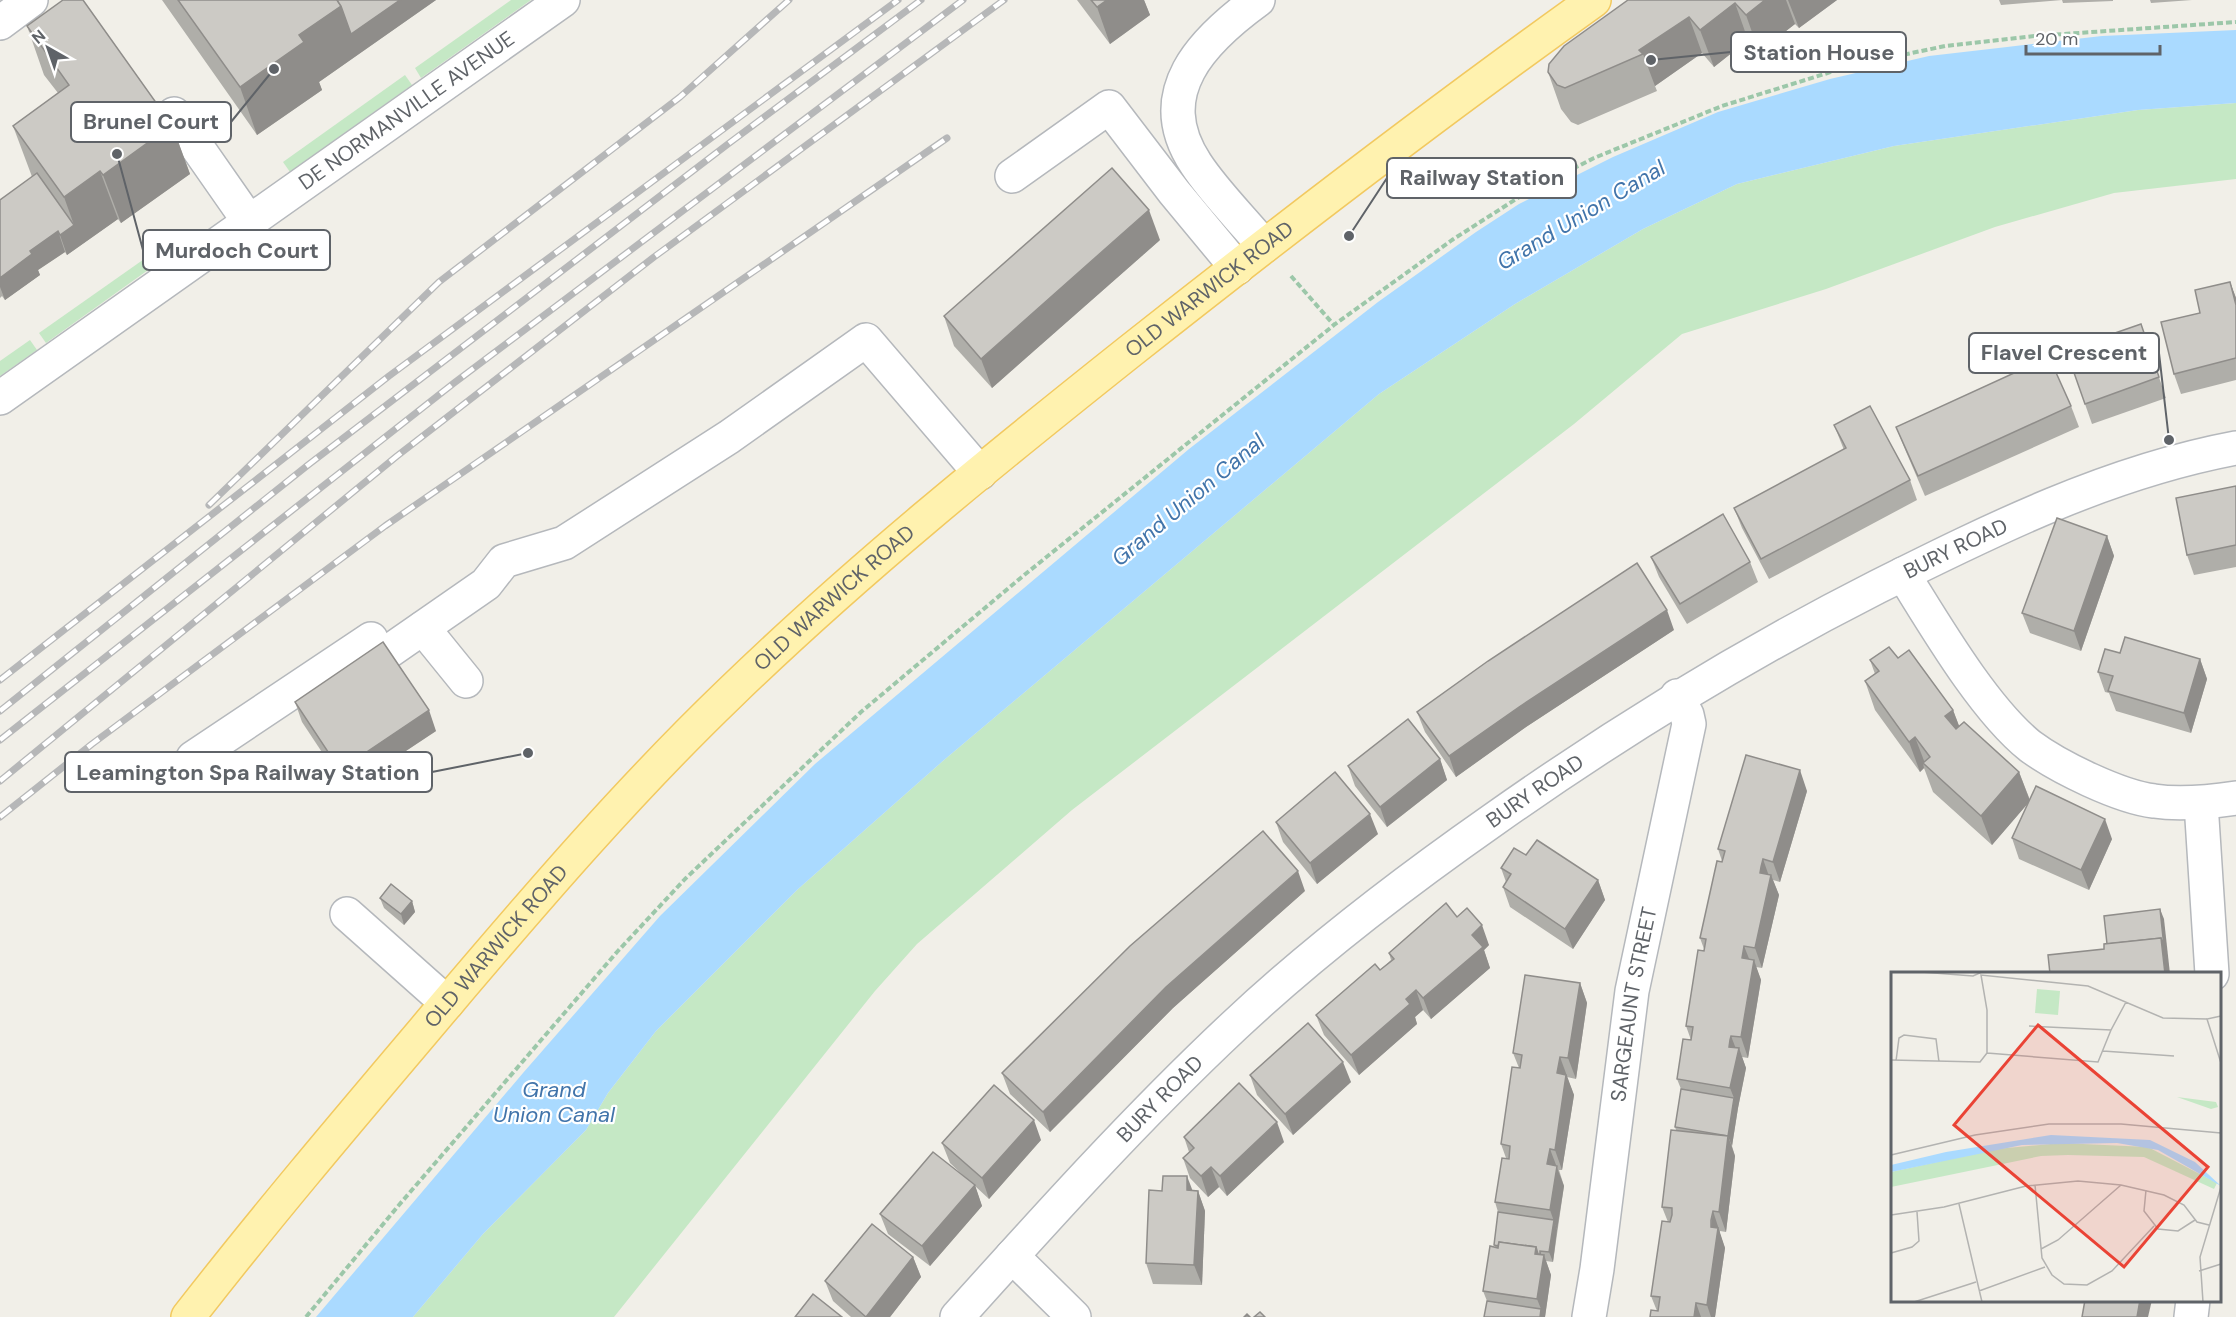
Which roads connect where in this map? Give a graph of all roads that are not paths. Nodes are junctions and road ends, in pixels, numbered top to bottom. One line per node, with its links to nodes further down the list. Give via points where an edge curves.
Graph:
1 (31, 0): 5 (street)
2 (563, 0): 8 (street, DE NORMANVILLE AVENUE)
3 (1258, 0): 9 (street, via 1227,22 1198,53 1186,72 1179,121 1196,165)
4 (1594, 0): 9 (main road, OLD WARWICK ROAD)
5 (0, 23)
6 (174, 114): 8 (street)
7 (1012, 176): 10 (street, via 1109,107)
8 (249, 220): 11 (street, DE NORMANVILLE AVENUE)
9 (1264, 246): 10 (main road, OLD WARWICK ROAD)
10 (1237, 268): 13 (main road, OLD WARWICK ROAD)
11 (0, 398)
12 (2236, 448): 15 (street, BURY ROAD, via 2161,464 2081,492 1993,529)
13 (980, 472): 14 (street, via 866,340 729,437 564,543); 25 (main road, OLD WARWICK ROAD, via 852,578 726,696 611,816)
14 (504, 561): 16 (street, via 486,584); 20 (street, via 458,580)
15 (1903, 574): 19 (street, BURY ROAD, via 1785,633); 22 (street, via 1983,693 2030,746 2106,787 2153,801)
16 (423, 628): 17 (street); 18 (street)
17 (349, 680)
18 (466, 681)
19 (1677, 696): 26 (street, BURY ROAD, via 1426,867 1326,945 1160,1098); 31 (street, SARGEAUNT STREET, via 1689,724 1632,991)
20 (193, 758)
21 (2236, 798): 22 (street)
22 (2201, 803): 24 (street)
23 (347, 914): 25 (street)
24 (2212, 972)
25 (447, 1003): 28 (main road, OLD WARWICK ROAD)
26 (1012, 1256): 29 (street, BURY ROAD); 30 (street)
27 (2193, 1302): 32 (street)
28 (188, 1317)
29 (957, 1317)
30 (1074, 1317)
31 (1588, 1317)
32 (2191, 1317)

